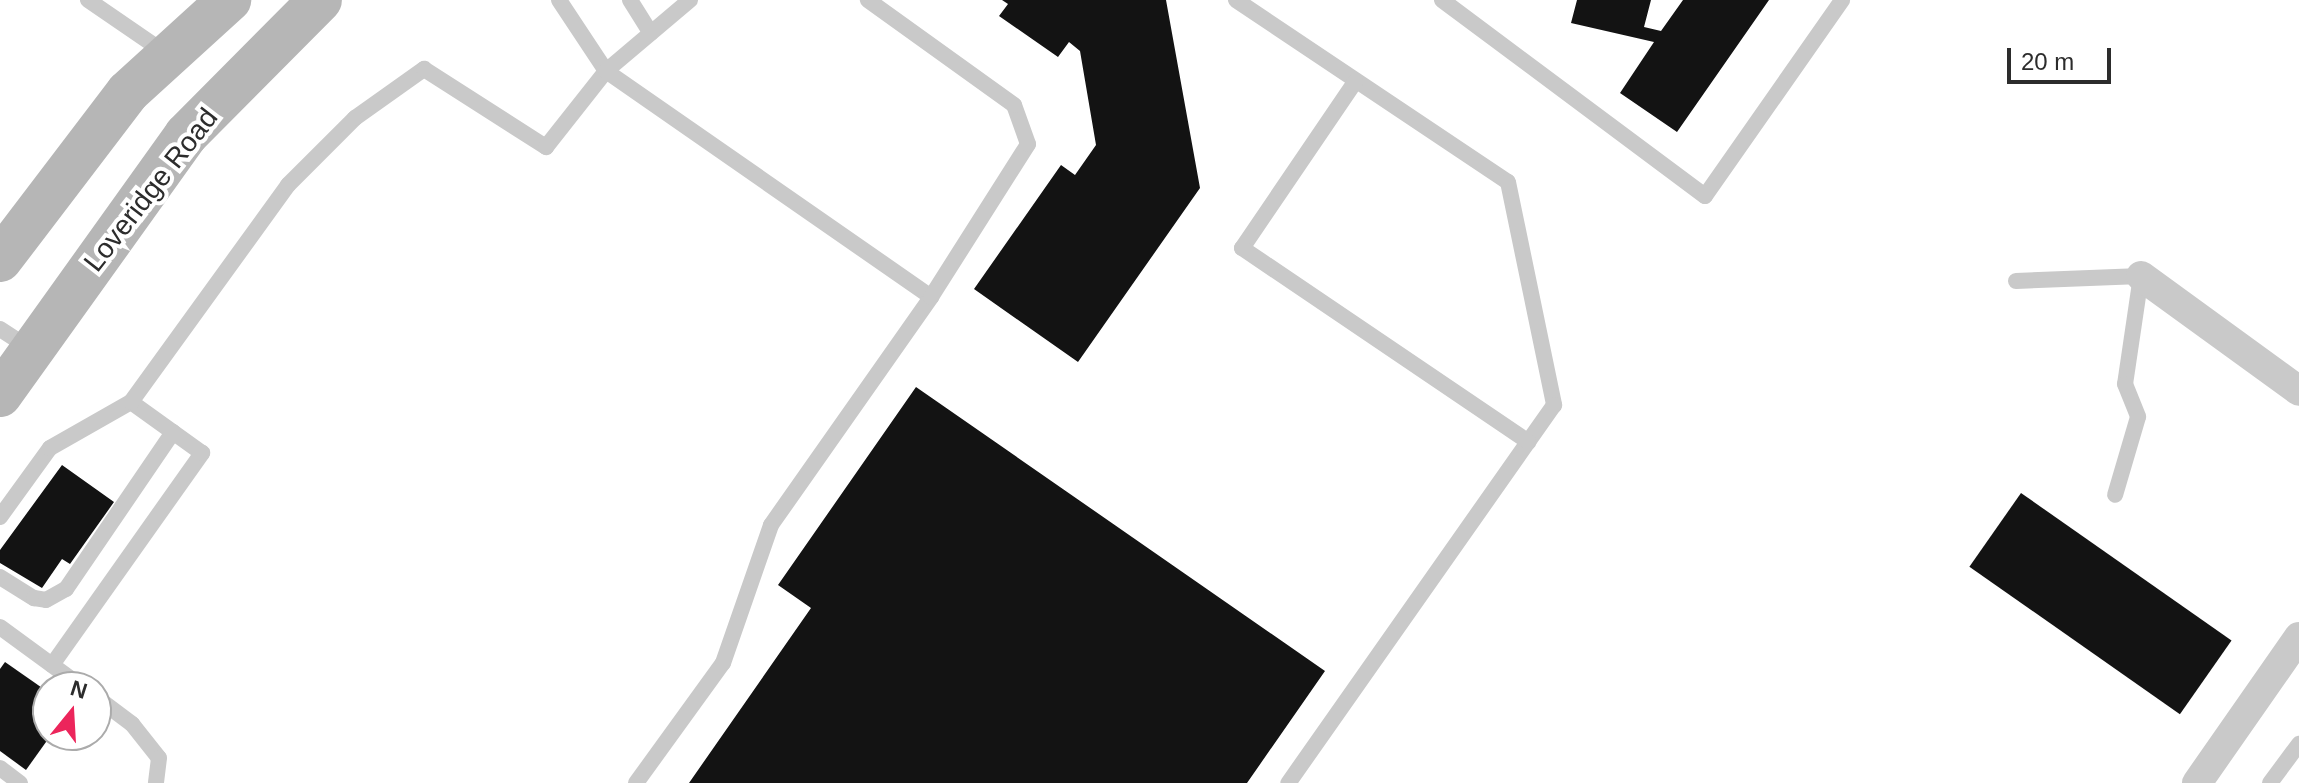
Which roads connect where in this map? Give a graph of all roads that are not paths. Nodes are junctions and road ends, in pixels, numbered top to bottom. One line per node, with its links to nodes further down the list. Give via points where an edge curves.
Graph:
1 (88, 0): 12 (lane)
2 (229, 0): 12 (main road)
3 (320, 0): 19 (main road, Loveridge Road, via 186,135)
4 (559, 0): 13 (lane)
5 (630, 0): 11 (lane)
6 (690, 0): 11 (lane)
7 (868, 0): 18 (lane, via 1014,105 1028,144)
8 (1236, 0): 14 (lane)
9 (1442, 0): 10 (lane, via 1705,196)
10 (1842, 0)
11 (651, 33): 13 (lane)
12 (169, 55): 15 (main road, via 128,92)
13 (606, 71): 18 (lane); 22 (lane, via 546,147 424,69 355,118 288,185)
14 (1355, 82): 24 (lane, via 1508,182 1554,405); 24 (lane, via 1242,248)
15 (0, 260)
16 (2141, 276): 17 (lane); 20 (street); 25 (lane, via 2125,384 2138,417)
17 (2016, 281)
18 (931, 297): 37 (lane, via 771,525 723,663)
19 (16, 339): 21 (main road, Loveridge Road)
20 (2299, 391)
21 (0, 395)
22 (131, 402): 23 (lane); 26 (lane, via 50,448)
23 (173, 432): 27 (lane, via 66,589 46,600 34,598); 30 (lane, via 202,453)
24 (1528, 442): 38 (lane)
25 (2115, 495)
26 (0, 517)
27 (0, 577)
28 (0, 627): 30 (lane)
29 (2299, 637): 39 (street)
30 (52, 665): 31 (lane)
31 (60, 671)
32 (112, 709): 36 (lane, via 132,724 159,758)
33 (2299, 744): 40 (lane)
34 (0, 768): 35 (lane)
35 (20, 783)
36 (156, 783)
37 (636, 783)
38 (1288, 783)
39 (2197, 783)
40 (2270, 783)

